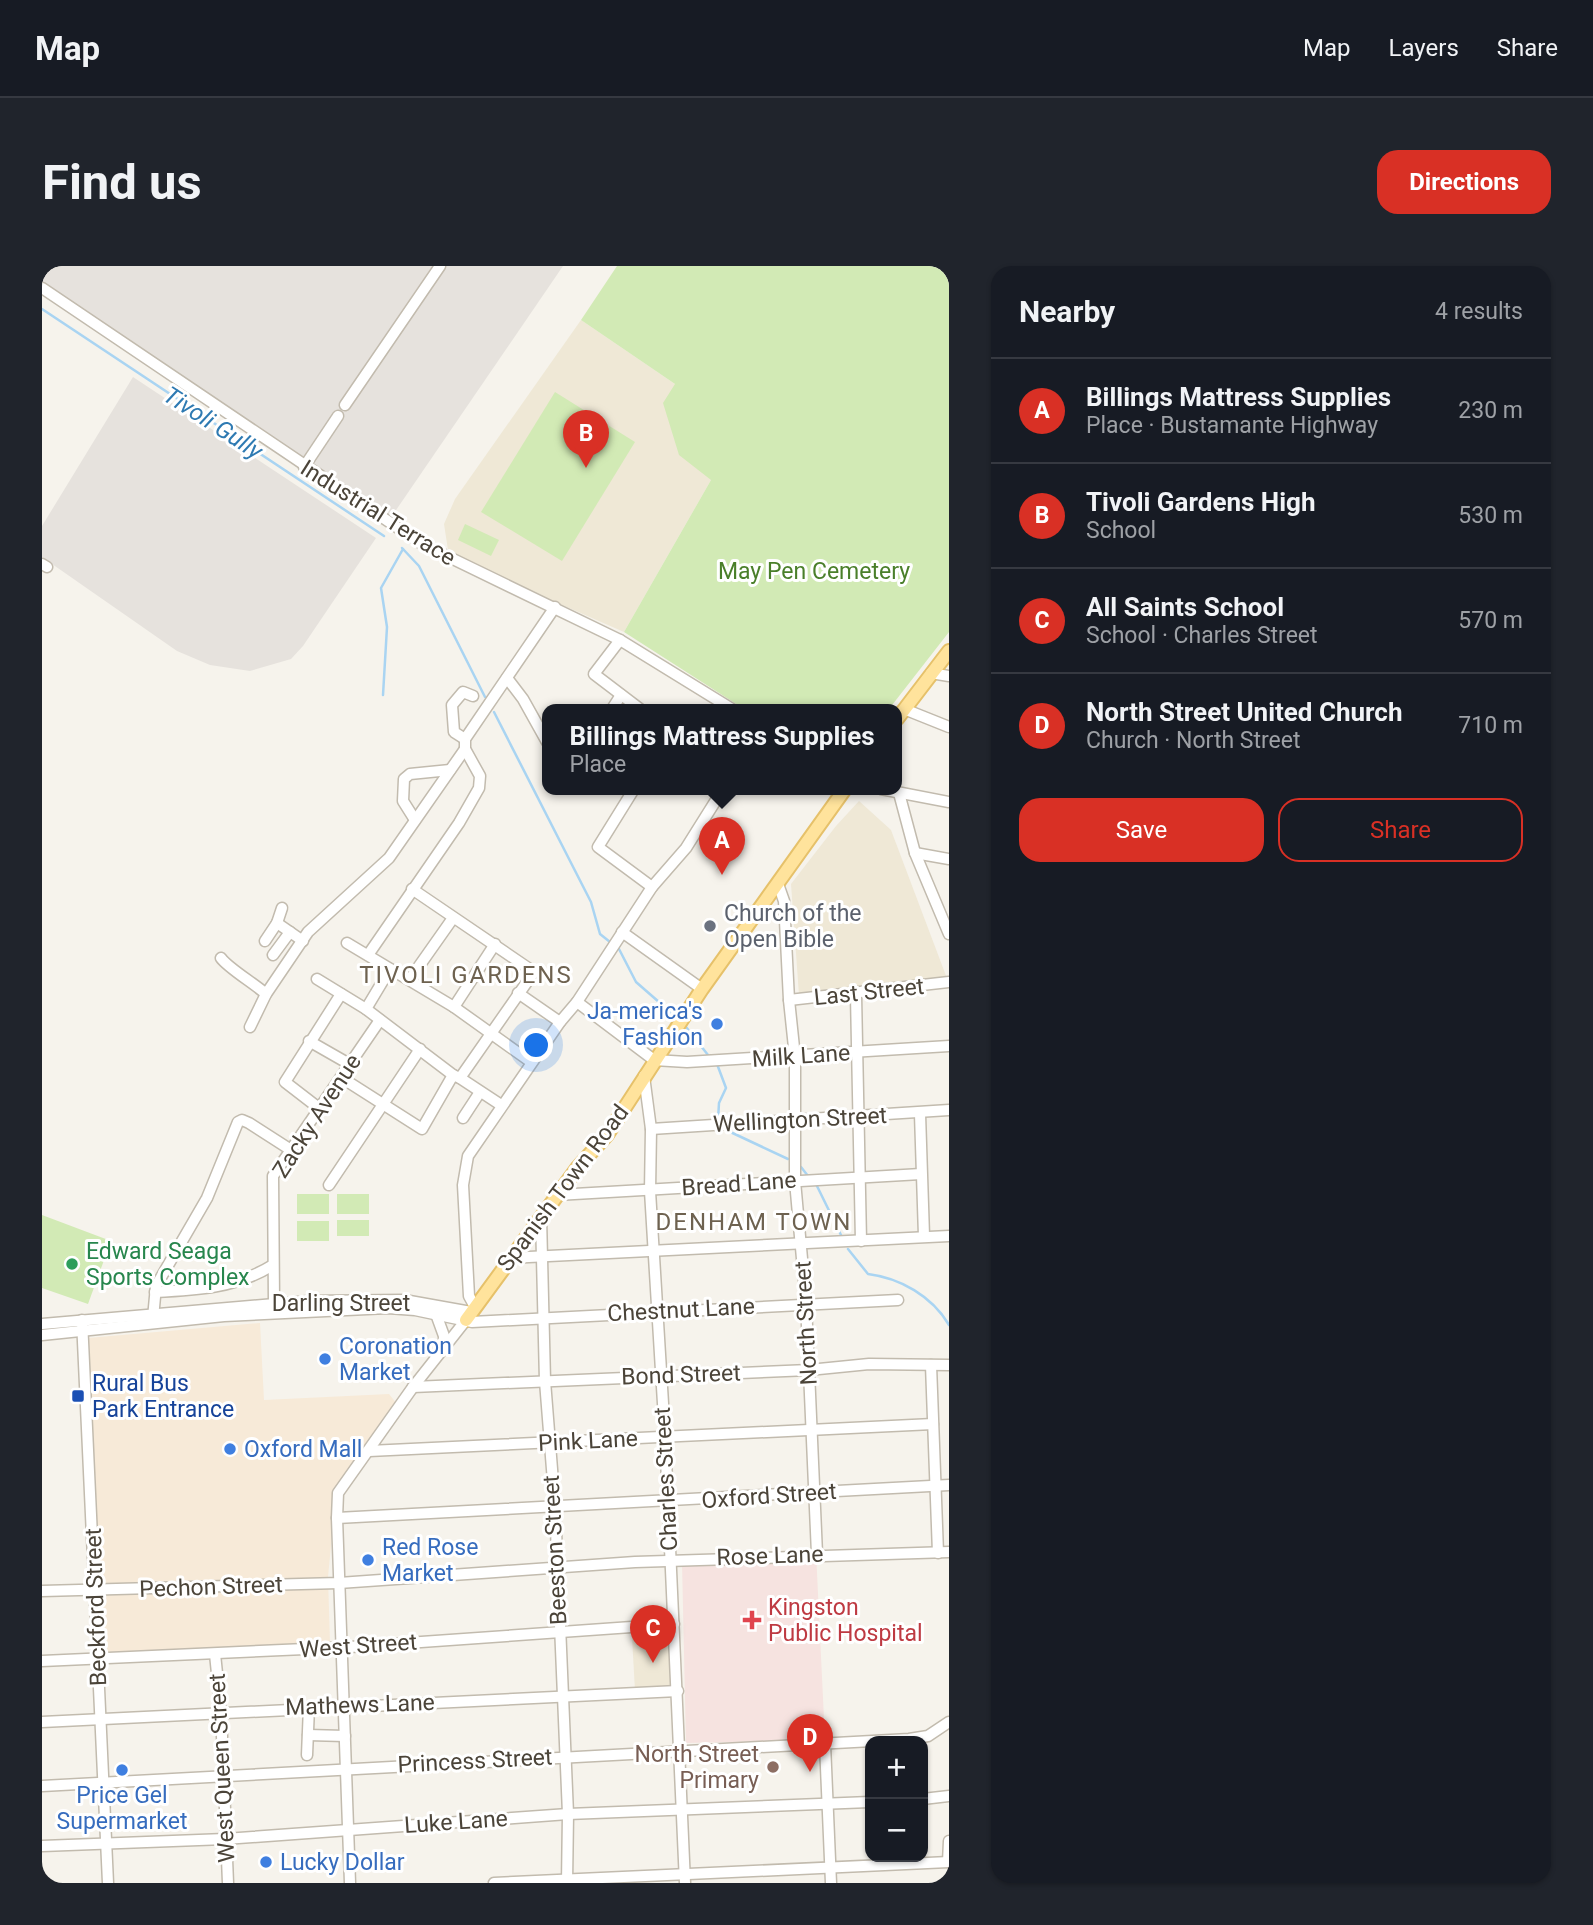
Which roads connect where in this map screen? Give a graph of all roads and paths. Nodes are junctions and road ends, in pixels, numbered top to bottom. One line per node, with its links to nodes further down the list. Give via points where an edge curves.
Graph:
1 (440, 266): 3 (street)
2 (42, 288): 5 (street, Industrial Terrace)
3 (345, 405)
4 (338, 416): 5 (street)
5 (304, 467): 6 (street, Industrial Terrace, via 422,544)
6 (555, 607): 7 (street, Industrial Terrace); 11 (street)
7 (620, 640): 13 (street, via 594,674); 16 (street, Industrial Terrace)
8 (949, 651): 9 (main road)
9 (931, 673): 10 (street); 17 (main road)
10 (949, 676)
11 (507, 678): 20 (street); 21 (street)
12 (473, 695): 21 (street, via 463,692 452,705 454,732)
13 (621, 695): 14 (street); 15 (street)
14 (615, 704)
15 (633, 704)
16 (724, 704)
17 (902, 713)
18 (902, 714): 19 (street)
19 (949, 727)
20 (542, 734)
21 (465, 744): 22 (street); 34 (street, via 481,783)
22 (450, 770): 29 (street); 29 (street, via 410,774 404,779 403,801)
23 (902, 794): 28 (street)
24 (630, 795): 33 (street, via 597,847)
25 (719, 795): 33 (street, via 686,848)
26 (841, 795): 32 (main road, Spanish Town Road)
27 (900, 795): 30 (street)
28 (949, 802)
29 (415, 820): 43 (street, via 389,858 320,919)
30 (915, 853): 31 (street); 36 (street)
31 (949, 859)
32 (778, 884): 53 (main road, Spanish Town Road); 58 (street, North Street, via 784,901)
33 (652, 887): 40 (street)
34 (412, 889): 37 (street); 46 (street)
35 (282, 908): 38 (street)
36 (944, 910): 41 (street)
37 (453, 918): 45 (street); 51 (street)
38 (277, 923): 39 (street); 42 (street)
39 (290, 932): 43 (street); 47 (street)
40 (622, 932): 53 (street); 59 (street)
41 (949, 934)
42 (265, 941)
43 (303, 941): 55 (street)
44 (347, 943): 46 (street)
45 (495, 944): 54 (street, via 534,972); 60 (street)
46 (368, 955): 49 (street)
47 (273, 956)
48 (221, 958): 55 (street)
49 (390, 969): 51 (street); 61 (street)
50 (317, 979): 56 (street)
51 (410, 979): 60 (street)
52 (949, 982): 57 (street, Last Street)
53 (702, 989): 71 (main road, Spanish Town Road)
54 (518, 993): 63 (street); 65 (street)
55 (266, 994): 64 (street)
56 (341, 994): 61 (street); 66 (street)
57 (856, 995): 58 (street, Last Street); 69 (street)
58 (789, 1000): 70 (street, North Street)
59 (577, 1002): 63 (street); 71 (street)
60 (454, 1007): 65 (street)
61 (366, 1009): 62 (street)
62 (380, 1020): 68 (street); 73 (street, Zacky Avenue)
63 (560, 1021): 72 (street)
64 (250, 1027)
65 (492, 1035): 72 (street); 75 (street)
66 (309, 1041): 73 (street); 80 (street, via 285,1082)
67 (949, 1046): 69 (street, Milk Lane)
68 (420, 1049): 75 (street); 78 (street)
69 (857, 1052): 70 (street, Milk Lane); 82 (street)
70 (795, 1057): 71 (street, Milk Lane); 85 (street, North Street)
71 (654, 1060): 74 (main road, Spanish Town Road)
72 (531, 1062): 79 (street)
73 (351, 1065): 76 (street, Zacky Avenue)
74 (643, 1076): 86 (street, Charles Street); 93 (main road, Spanish Town Road, via 607,1135)
75 (456, 1077): 77 (street); 78 (street, via 422,1129)
76 (342, 1078): 78 (street); 80 (street, Zacky Avenue)
77 (480, 1091): 79 (street); 84 (street)
78 (382, 1102): 91 (street)
79 (501, 1105): 108 (street, via 468,1156 463,1185)
80 (320, 1109): 87 (street, Zacky Avenue)
81 (949, 1110): 83 (street, Wellington Street)
82 (860, 1114): 83 (street, Wellington Street); 85 (street, Wellington Street); 89 (street)
83 (920, 1114): 88 (street)
84 (463, 1118)
85 (796, 1118): 86 (street, Wellington Street); 90 (street, North Street)
86 (651, 1129): 92 (street, Charles Street)
87 (291, 1150): 102 (street, Zacky Avenue, via 272,1181); 103 (street, via 249,1123 238,1122 223,1167)
88 (921, 1174): 89 (street, Bread Lane); 95 (street)
89 (859, 1176): 90 (street, Bread Lane); 97 (street)
90 (795, 1181): 92 (street, Bread Lane); 98 (street, North Street)
91 (329, 1185)
92 (650, 1191): 93 (street, Bread Lane); 99 (street, Charles Street)
93 (557, 1195): 94 (main road, Spanish Town Road)
94 (541, 1216): 100 (street, Beeston Street); 101 (main road, Spanish Town Road)
95 (924, 1236): 96 (street); 97 (street)
96 (949, 1236)
97 (861, 1241): 98 (street)
98 (802, 1244): 99 (street); 106 (street, North Street)
99 (654, 1251): 100 (street); 107 (street, Charles Street)
100 (540, 1256): 101 (street); 111 (street, Beeston Street)
101 (509, 1258): 108 (main road, Spanish Town Road)
102 (273, 1265): 103 (street, via 247,1280); 105 (street, Zacky Avenue)
103 (155, 1292): 110 (street)
104 (898, 1300): 106 (street, Chestnut Lane)
105 (274, 1303): 108 (street, Darling Street, via 388,1299); 110 (street, Darling Street)
106 (806, 1303): 107 (street, Chestnut Lane); 118 (street, North Street)
107 (657, 1311): 111 (street, Chestnut Lane); 119 (street, Charles Street)
108 (471, 1313): 109 (street, Darling Street); 111 (street, Chestnut Lane); 115 (street, Spanish Town Road)
109 (436, 1314): 110 (street, Darling Street, via 375,1308); 115 (street)
110 (153, 1317): 113 (street, Darling Street)
111 (543, 1317): 120 (street, Beeston Street)
112 (42, 1324): 113 (street, Darling Street)
113 (82, 1325): 114 (street); 138 (street, Beckford Street)
114 (42, 1335)
115 (444, 1348): 121 (street, Spanish Town Road)
116 (949, 1364): 117 (street, Bond Street)
117 (931, 1365): 118 (street, Bond Street, via 869,1364); 122 (street)
118 (809, 1370): 119 (street, Bond Street); 123 (street, North Street)
119 (660, 1375): 120 (street, Bond Street); 124 (street, Charles Street)
120 (545, 1381): 121 (street, Bond Street); 125 (street, Beeston Street)
121 (413, 1387): 126 (street, Spanish Town Road)
122 (933, 1423): 123 (street, Pink Lane); 127 (street)
123 (811, 1429): 124 (street, Pink Lane); 129 (street, North Street)
124 (665, 1436): 125 (street, Pink Lane); 130 (street, Charles Street)
125 (548, 1444): 126 (street, Pink Lane); 131 (street, Beeston Street)
126 (369, 1451): 132 (street, Spanish Town Road, via 338,1493)
127 (935, 1485): 128 (street, Oxford Street); 129 (street, Oxford Street); 133 (street)
128 (949, 1485)
129 (816, 1493): 130 (street, Oxford Street); 134 (street, North Street)
130 (668, 1502): 131 (street, Oxford Street); 135 (street, Charles Street)
131 (555, 1507): 132 (street, Oxford Street); 136 (street, Beeston Street)
132 (337, 1518): 137 (street, Spanish Town Road)
133 (944, 1552): 134 (street, Rose Lane)
134 (817, 1554): 135 (street, Rose Lane)
135 (670, 1560): 136 (street, Rose Lane); 140 (street, Charles Street)
136 (556, 1568): 137 (street, Rose Lane); 141 (street, Beeston Street)
137 (339, 1583): 138 (street, Pechon Street); 142 (street, Spanish Town Road)
138 (95, 1590): 139 (street, Pechon Street); 144 (street, Beckford Street)
139 (42, 1591)
140 (674, 1624): 141 (street, West Street); 146 (street, Charles Street)
141 (558, 1632): 142 (street, West Street); 147 (street, Beeston Street)
142 (343, 1647): 143 (street, West Street); 148 (street, Spanish Town Road)
143 (215, 1654): 144 (street, West Street); 150 (street, West Queen Street)
144 (98, 1658): 145 (street, West Street); 151 (street, Beckford Street)
145 (42, 1661)
146 (678, 1691): 147 (street, Mathews Lane); 157 (street, Charles Street)
147 (562, 1698): 148 (street, Mathews Lane); 159 (street, Beeston Street)
148 (345, 1706): 149 (street, Mathews Lane); 155 (street, Spanish Town Road)
149 (309, 1707): 150 (street, Mathews Lane); 154 (street)
150 (221, 1712): 151 (street, Mathews Lane); 161 (street, West Queen Street)
151 (100, 1720): 152 (street, Mathews Lane); 162 (street, Beckford Street)
152 (42, 1722)
153 (949, 1722): 156 (street, Princess Street, via 928,1736)
154 (308, 1735): 155 (street); 158 (street)
155 (345, 1736): 160 (street, Spanish Town Road)
156 (825, 1744): 157 (street, Princess Street); 167 (street)
157 (679, 1750): 159 (street, Princess Street); 168 (street, Charles Street)
158 (307, 1755)
159 (565, 1756): 160 (street, Princess Street); 169 (street, Beeston Street)
160 (345, 1768): 161 (street, Princess Street); 170 (street, Spanish Town Road)
161 (222, 1776): 162 (street, Princess Street); 171 (street, West Queen Street)
162 (102, 1783): 163 (street, Princess Street); 173 (street, Beckford Street)
163 (42, 1786)
164 (949, 1796): 165 (street)
165 (928, 1798)
166 (865, 1802): 167 (street, Luke Lane)
167 (825, 1804): 168 (street, Luke Lane); 176 (street)
168 (683, 1811): 169 (street, Luke Lane); 177 (street, Charles Street)
169 (568, 1814): 170 (street, Luke Lane); 178 (street, Beeston Street)
170 (348, 1830): 171 (street, Luke Lane); 181 (street, Spanish Town Road)
171 (225, 1839): 173 (street, Luke Lane); 180 (street, West Queen Street)
172 (949, 1841): 175 (street)
173 (106, 1844): 174 (street, Luke Lane); 179 (street, Beckford Street)
174 (42, 1846)
175 (949, 1862): 176 (street)
176 (830, 1866): 177 (street); 183 (street)
177 (685, 1878): 178 (street)
178 (567, 1880): 182 (street)
179 (108, 1883)
180 (228, 1883)
181 (350, 1883)
182 (494, 1883)
183 (831, 1883)

